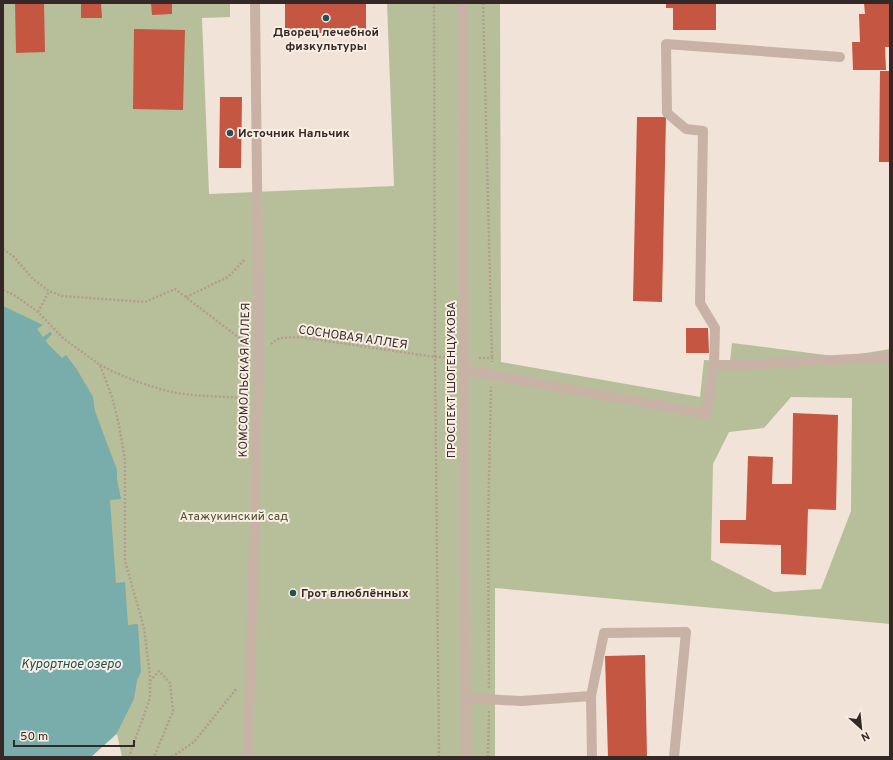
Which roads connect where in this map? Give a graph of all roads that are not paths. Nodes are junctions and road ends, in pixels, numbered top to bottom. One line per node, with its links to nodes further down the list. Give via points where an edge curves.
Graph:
1 (255, 3): 9 (street, КОМСОМОЛЬСКАЯ АЛЛЕЯ, via 259,353)
2 (462, 3): 6 (street, ПРОСПЕКТ ШОГЕНЦУКОВА)
3 (840, 57): 5 (street, via 666,44 667,114 686,129 703,131 700,303 715,328)
4 (890, 357): 5 (street, via 743,366)
5 (714, 365): 6 (street, via 706,414)
6 (464, 370): 8 (street, ПРОСПЕКТ ШОГЕНЦУКОВА)
7 (591, 696): 8 (street, via 521,701); 11 (street); 12 (street, via 604,633 686,632)
8 (466, 698): 10 (street, ПРОСПЕКТ ШОГЕНЦУКОВА)
9 (248, 757)
10 (466, 757)
11 (592, 757)
12 (674, 757)

